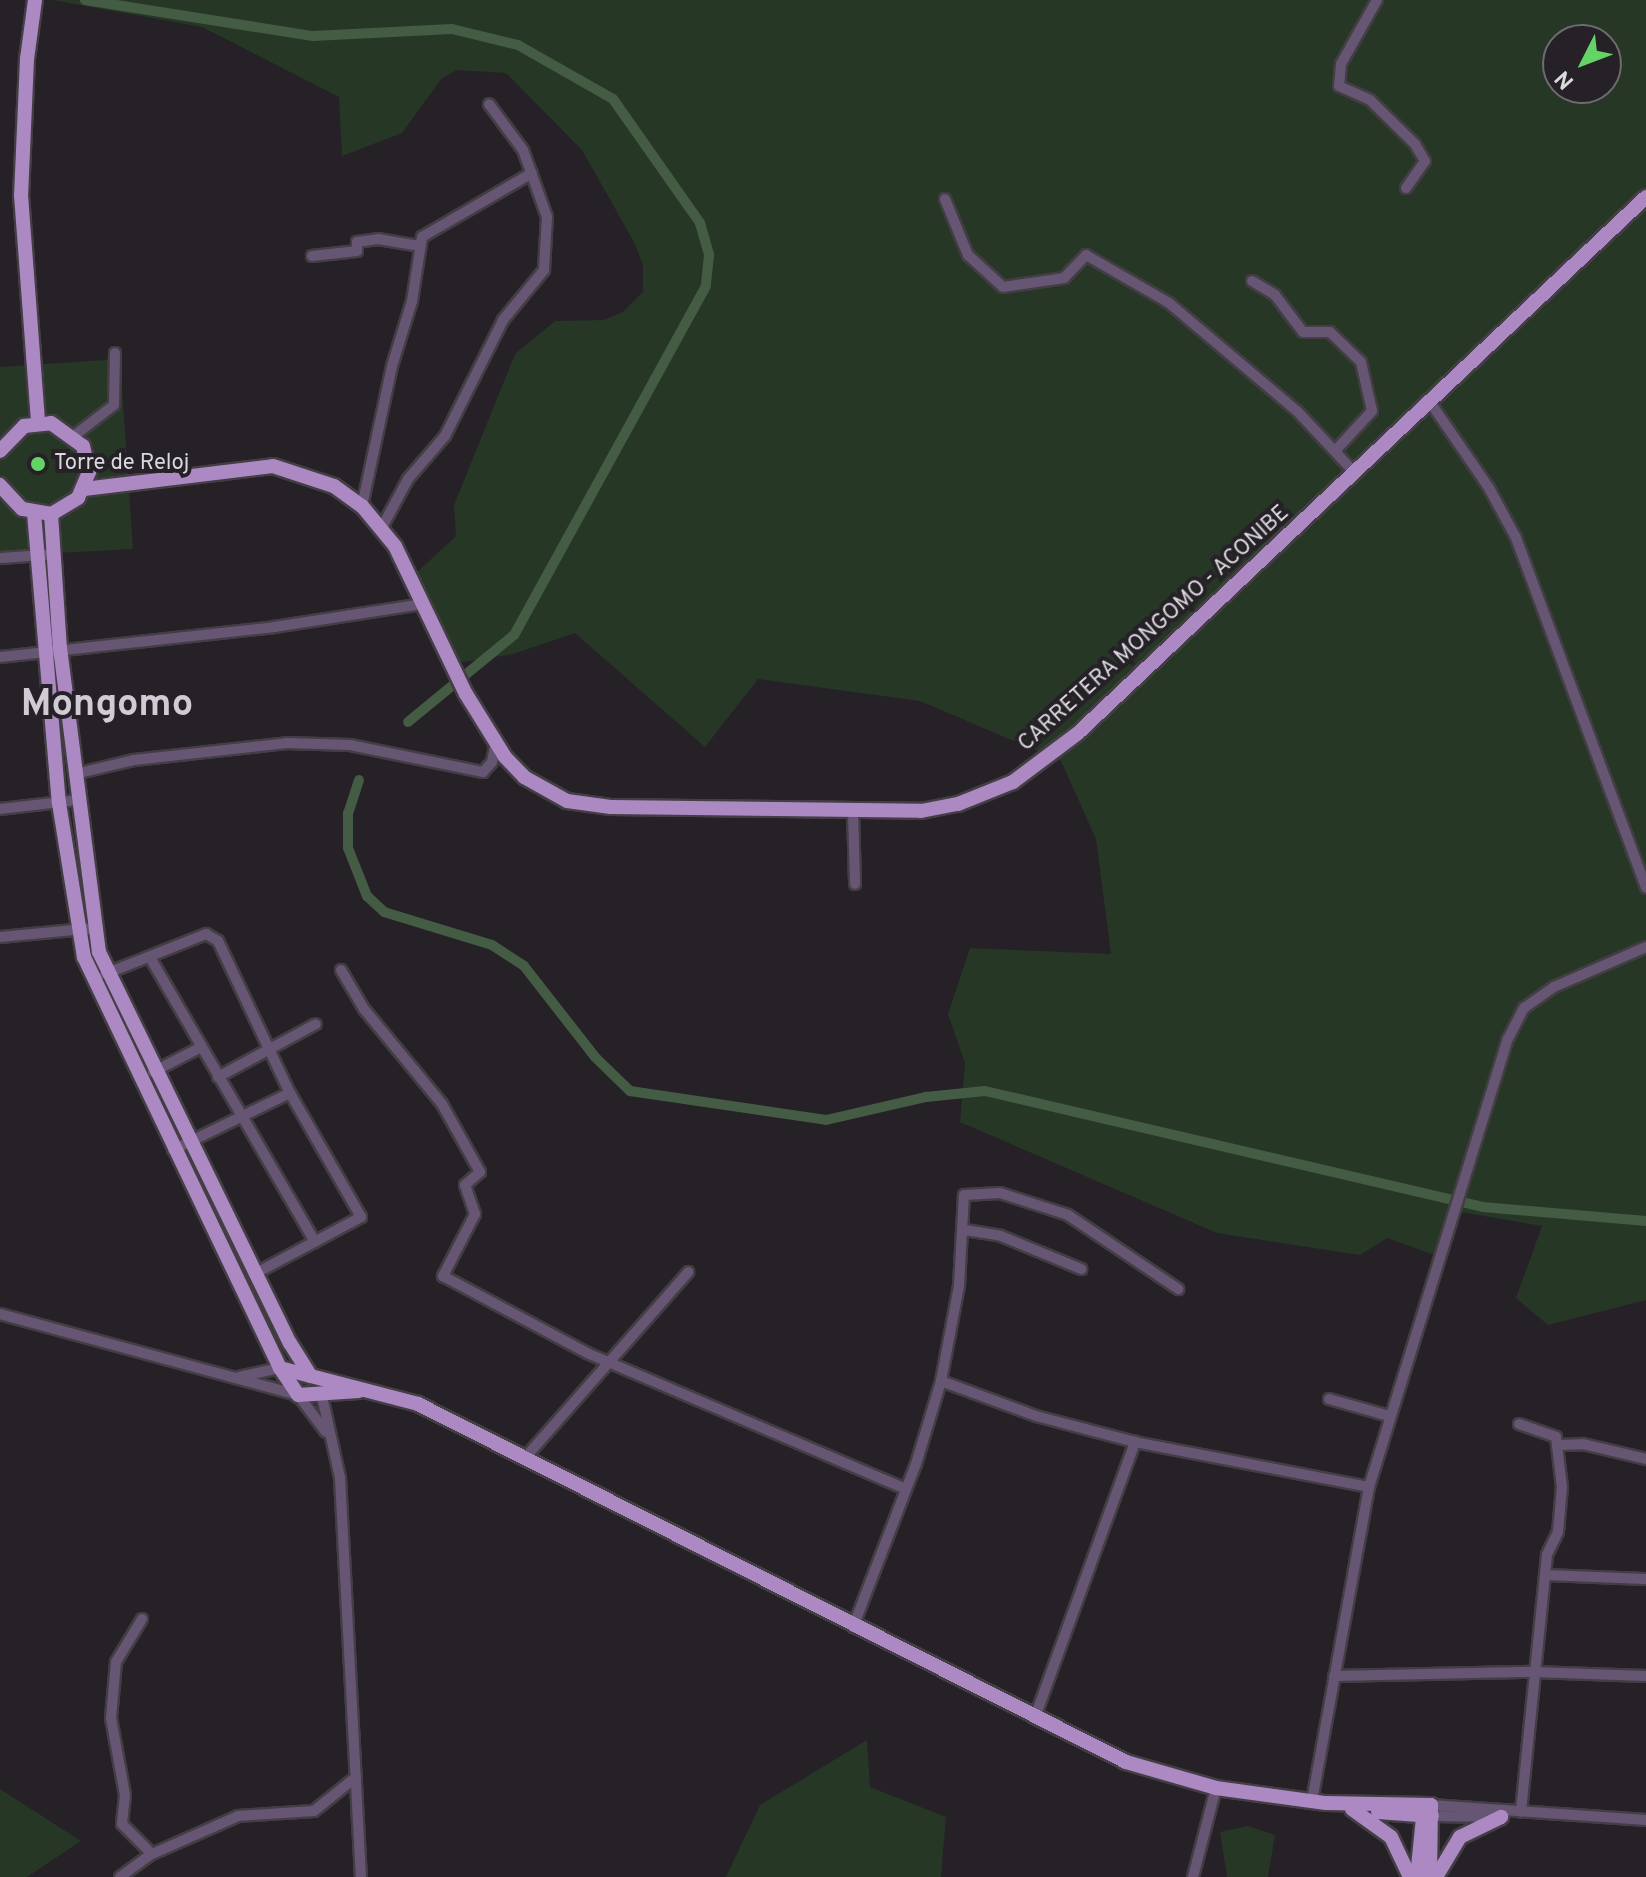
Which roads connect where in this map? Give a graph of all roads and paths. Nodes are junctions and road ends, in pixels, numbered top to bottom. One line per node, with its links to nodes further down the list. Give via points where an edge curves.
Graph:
1 (1377, 0): 5 (street, via 1341,64 1339,86 1370,100 1415,144 1425,161)
2 (35, 3): 13 (main road, via 21,195)
3 (489, 104): 4 (street, via 523,150)
4 (532, 173): 8 (street, via 426,232); 25 (street, via 547,217 544,270 503,320 445,436 408,479)
5 (1406, 188)
6 (1646, 197): 12 (main road, CARRETERA MONGOMO - ACONIBE)
7 (945, 199): 16 (street, via 968,255 1003,287 1064,278 1086,255 1169,303 1297,411)
8 (420, 246): 9 (street, via 371,239 357,242 357,251); 22 (street, via 412,301 392,366)
9 (312, 256)
10 (1252, 281): 16 (street, via 1275,295 1303,332 1330,332 1361,362 1372,411)
11 (115, 353): 14 (street, via 114,405)
12 (1430, 402): 18 (main road, CARRETERA MONGOMO - ACONIBE); 40 (street, via 1516,538)
13 (38, 422): 14 (main road); 15 (main road, via 12,433)
14 (75, 435): 17 (main road)
15 (0, 451)
16 (1335, 451): 18 (street)
17 (89, 472): 19 (main road, CARRETERA MONGOMO - ACONIBE); 21 (main road)
18 (1355, 473): 38 (main road, CARRETERA MONGOMO - ACONIBE, via 1036,769 958,804 921,811)
19 (121, 483): 21 (main road, CARRETERA MONGOMO - ACONIBE); 22 (main road, CARRETERA MONGOMO - ACONIBE, via 273,466 307,473)
20 (0, 485): 23 (main road, via 12,503)
21 (84, 489): 24 (main road, via 70,505)
22 (362, 506): 25 (main road, CARRETERA MONGOMO - ACONIBE)
23 (34, 513): 24 (main road); 27 (main road)
24 (51, 514): 26 (main road)
25 (381, 529): 29 (main road, CARRETERA MONGOMO - ACONIBE, via 412,576)
26 (54, 554): 27 (street); 30 (main road)
27 (37, 556): 28 (street); 31 (main road)
28 (0, 558)
29 (423, 604): 30 (street, via 274,627); 33 (main road, CARRETERA MONGOMO - ACONIBE, via 466,694)
30 (60, 648): 31 (street); 34 (main road)
31 (43, 650): 32 (street); 36 (main road)
32 (0, 657)
33 (496, 742): 34 (street, via 492,762 483,772 350,745 287,743 134,760); 38 (main road, CARRETERA MONGOMO - ACONIBE, via 524,777 575,803)
34 (75, 774): 35 (main road)
35 (78, 800): 36 (street); 41 (main road)
36 (59, 803): 37 (street); 42 (main road)
37 (0, 809)
38 (853, 811): 39 (street)
39 (855, 884)
40 (1646, 888)
41 (95, 928): 42 (street); 47 (main road)
42 (77, 929): 43 (street); 48 (main road)
43 (0, 937)
44 (1646, 947): 75 (street, via 1554,987 1524,1008 1508,1039)
45 (151, 959): 47 (street); 50 (street); 51 (street, via 206,934 218,941)
46 (341, 970): 66 (street, via 364,1009 442,1104 480,1172 465,1185 475,1214 443,1276)
47 (107, 973): 48 (street); 52 (main road)
48 (93, 981): 54 (main road)
49 (316, 1024): 51 (street)
50 (201, 1047): 52 (street); 53 (street)
51 (269, 1049): 53 (street); 55 (street)
52 (155, 1071): 54 (street); 57 (main road)
53 (218, 1077): 56 (street)
54 (140, 1079): 58 (main road)
55 (290, 1093): 56 (street); 60 (street, via 361,1217)
56 (241, 1117): 57 (street); 60 (street)
57 (192, 1142): 58 (street); 63 (main road)
58 (173, 1150): 67 (main road)
59 (965, 1230): 61 (street, via 1001,1236); 64 (street, via 964,1195 1000,1193 1068,1215); 70 (street)
60 (315, 1242): 63 (street)
61 (1081, 1269)
62 (688, 1272): 66 (street)
63 (256, 1273): 68 (main road)
64 (1178, 1289)
65 (0, 1314): 69 (street)
66 (607, 1362): 80 (street); 83 (street)
67 (280, 1368): 68 (main road); 69 (street); 72 (main road)
68 (310, 1374): 71 (main road); 73 (main road)
69 (233, 1377): 72 (street)
70 (941, 1381): 78 (street, via 1036,1416); 83 (street)
71 (380, 1390): 73 (main road); 80 (main road)
72 (298, 1395): 73 (main road); 77 (street)
73 (322, 1396): 77 (street)
74 (1329, 1399): 75 (street)
75 (1389, 1416): 82 (street)
76 (1519, 1424): 79 (street, via 1556,1437)
77 (331, 1441): 92 (street, via 340,1478)
78 (1135, 1442): 82 (street); 91 (street)
79 (1560, 1445): 81 (street, via 1583,1444); 84 (street, via 1558,1532)
80 (524, 1459): 87 (main road)
81 (1646, 1459)
82 (1369, 1487): 89 (street)
83 (906, 1489): 87 (street)
84 (1545, 1575): 85 (street); 88 (street)
85 (1646, 1579)
86 (142, 1619): 100 (street, via 116,1662 111,1718 125,1795 122,1824)
87 (853, 1627): 91 (main road)
88 (1533, 1672): 89 (street); 90 (street); 97 (street)
89 (1334, 1676): 94 (street)
90 (1646, 1676)
91 (1035, 1717): 93 (main road, via 1126,1762)
92 (356, 1777): 100 (street, via 314,1811 238,1816); 102 (street)
93 (1216, 1788): 94 (main road); 103 (street)
94 (1319, 1802): 95 (main road); 96 (main road)
95 (1352, 1809): 96 (main road); 104 (main road, via 1391,1837)
96 (1427, 1810): 97 (street); 98 (street); 105 (main road); 106 (main road)
97 (1521, 1812): 98 (street); 99 (street)
98 (1501, 1817): 107 (main road, via 1460,1837)
99 (1646, 1820)
100 (152, 1854): 101 (street)
101 (120, 1877)
102 (361, 1877)
103 (1193, 1877)
104 (1410, 1877)
105 (1417, 1877)
106 (1430, 1877)
107 (1436, 1877)

